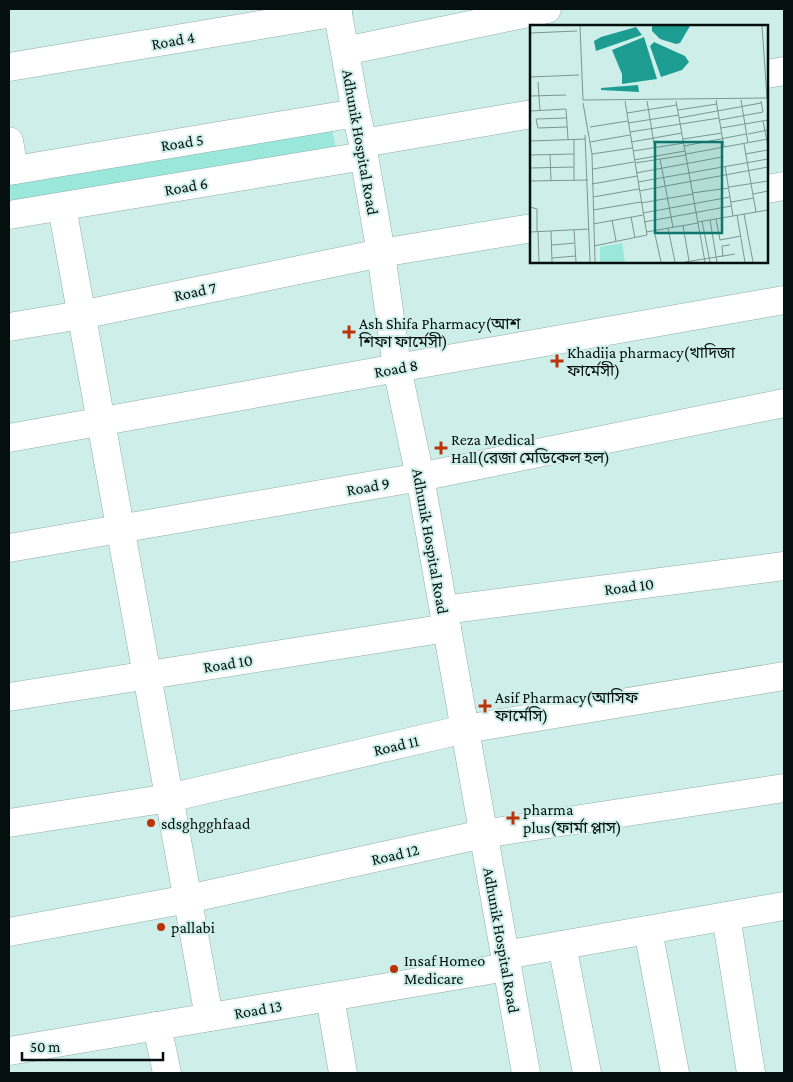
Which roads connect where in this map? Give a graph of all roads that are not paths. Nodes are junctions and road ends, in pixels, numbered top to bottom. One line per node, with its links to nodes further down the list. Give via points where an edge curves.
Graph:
1 (547, 9): 3 (street)
2 (338, 10): 3 (street, Adhunik Hospital Road); 4 (street, Road 4)
3 (345, 50): 7 (street, Adhunik Hospital Road)
4 (9, 67)
5 (784, 71): 6 (street)
6 (768, 74)
7 (356, 113): 10 (street, Adhunik Hospital Road); 11 (street, Road 5)
8 (530, 114): 10 (street, Road 6)
9 (9, 141): 11 (street)
10 (363, 149): 14 (street, Road 6); 17 (street, Adhunik Hospital Road)
11 (11, 170)
12 (784, 186): 13 (street)
13 (768, 189)
14 (62, 207): 15 (street, Road 6); 19 (street)
15 (9, 215)
16 (530, 228): 17 (street, Road 7)
17 (380, 253): 19 (street, Road 7); 21 (street, Adhunik Hospital Road)
18 (784, 300): 21 (street, Road 8)
19 (82, 315): 20 (street, Road 7); 23 (street)
20 (9, 327)
21 (397, 368): 23 (street, Road 8); 25 (street, Adhunik Hospital Road)
22 (784, 403): 25 (street, Road 9)
23 (101, 422): 24 (street, Road 8); 26 (street)
24 (9, 438)
25 (420, 477): 26 (street, Road 9); 29 (street, Adhunik Hospital Road)
26 (120, 529): 27 (street, Road 9); 30 (street)
27 (9, 548)
28 (784, 566): 29 (street, Road 10)
29 (445, 619): 30 (street, Road 10); 33 (street, Adhunik Hospital Road)
30 (147, 675): 32 (street, Road 10); 35 (street)
31 (784, 676): 33 (street, Road 11)
32 (9, 697)
33 (465, 729): 35 (street, Road 11); 37 (street, Adhunik Hospital Road)
34 (784, 788): 37 (street, Road 12)
35 (169, 798): 36 (street, Road 11); 38 (street)
36 (9, 823)
37 (483, 834): 38 (street, Road 12); 44 (street, Adhunik Hospital Road)
38 (188, 899): 42 (street, Road 12); 46 (street)
39 (784, 906): 40 (street, Road 13)
40 (726, 916): 41 (street, Road 13); 54 (street)
41 (648, 930): 43 (street, Road 13); 53 (street)
42 (9, 932)
43 (562, 945): 44 (street, Road 13); 52 (street)
44 (506, 961): 45 (street, Road 13); 51 (street, Adhunik Hospital Road)
45 (330, 997): 46 (street, Road 13); 50 (street)
46 (209, 1017): 47 (street, Road 13)
47 (157, 1026): 48 (street, Road 13); 49 (street)
48 (9, 1051)
49 (167, 1073)
50 (343, 1073)
51 (526, 1073)
52 (587, 1073)
53 (675, 1073)
54 (751, 1073)

